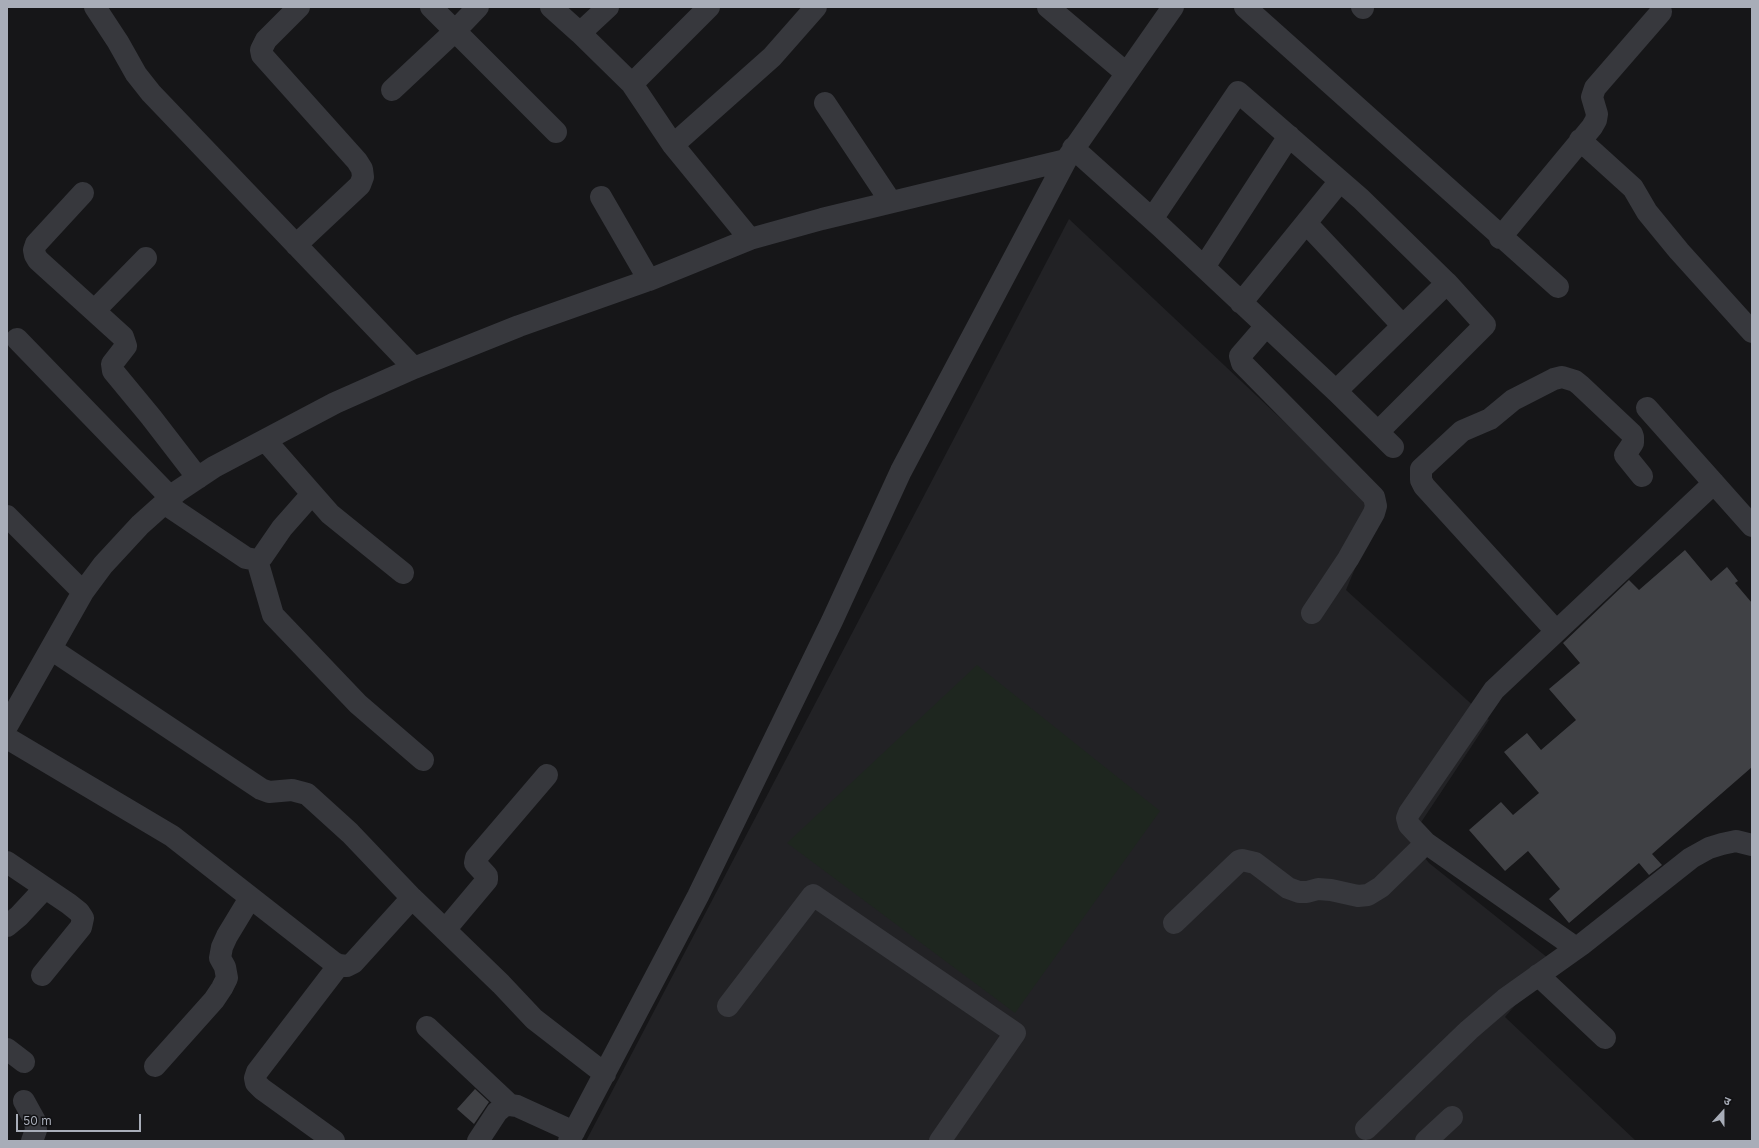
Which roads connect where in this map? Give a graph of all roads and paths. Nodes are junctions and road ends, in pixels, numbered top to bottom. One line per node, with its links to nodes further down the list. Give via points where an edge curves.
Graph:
1 (95, 7): 32 (street, via 136,74 151,93)
2 (299, 7): 32 (street, via 266,40 261,50 262,55 357,161 362,169 362,177 360,185)
3 (431, 7): 13 (street)
4 (478, 7): 13 (street)
5 (551, 7): 14 (street)
6 (608, 7): 14 (street)
7 (709, 7): 16 (street)
8 (816, 7): 22 (street, via 772,57)
9 (1048, 7): 15 (street)
10 (1173, 7): 15 (street)
11 (1245, 7): 30 (street)
12 (1661, 12): 21 (street, via 1595,88 1592,97 1597,114 1596,120)
13 (455, 31): 17 (street); 19 (street)
14 (580, 33): 16 (street)
15 (1126, 73): 23 (street)
16 (632, 84): 22 (street)
17 (392, 90)
18 (826, 103): 27 (street)
19 (556, 132)
20 (1289, 136): 24 (street); 28 (street, via 1238,92); 34 (street)
21 (1580, 140): 30 (street); 42 (street, via 1634,188 1647,212)
22 (673, 146): 31 (street)
23 (1069, 154): 27 (street); 28 (street); 86 (street, via 901,471 832,621 698,896)
24 (1340, 181): 29 (street); 36 (street)
25 (84, 193): 39 (street, via 36,244 34,250 38,260)
26 (601, 197): 35 (street)
27 (891, 202): 31 (street)
28 (1152, 219): 34 (street)
29 (1306, 223): 38 (street); 41 (street)
30 (1500, 238): 37 (street)
31 (750, 239): 35 (street)
32 (296, 245): 44 (street)
33 (146, 258): 39 (street)
34 (1204, 268): 38 (street)
35 (649, 280): 44 (street, via 519,326)
36 (1447, 283): 41 (street); 47 (street, via 1485,325)
37 (1558, 287)
38 (1241, 302): 40 (street)
39 (95, 310): 51 (street, via 125,341 126,346 112,364 115,375)
40 (1266, 326): 45 (street); 60 (street, via 1240,356 1242,364 1370,492 1376,506 1348,560)
41 (1403, 326): 45 (street)
42 (1752, 332)
43 (17, 339): 54 (street)
44 (414, 368): 48 (street, via 335,403)
45 (1336, 391): 47 (street)
46 (1647, 408): 52 (street)
47 (1378, 432): 49 (street)
48 (265, 440): 51 (street, via 214,466); 53 (street)
49 (1393, 447)
50 (1642, 476): 61 (street, via 1626,455 1633,443 1632,434 1580,385 1562,377 1513,400 1490,419 1462,431 1421,469 1420,480 1424,486)
51 (198, 478): 54 (street)
52 (1714, 483): 56 (street); 61 (street)
53 (312, 494): 57 (street); 58 (street, via 330,514)
54 (168, 500): 57 (street, via 246,558); 59 (street, via 140,525 103,565)
55 (7, 516): 59 (street)
56 (1752, 526)
57 (258, 560): 65 (street, via 273,615 358,704)
58 (403, 574)
59 (83, 592): 62 (street)
60 (1312, 612)
61 (1556, 631): 67 (street, via 1494,690 1412,807 1407,818 1409,825)
62 (51, 648): 63 (street); 72 (street, via 261,789 269,792 292,790 307,794 350,833)
63 (7, 726)
64 (7, 738): 71 (street, via 172,836)
65 (423, 760)
66 (547, 775): 75 (street, via 476,858 475,863 487,876 487,880)
67 (1426, 843): 73 (street, via 1381,886 1368,895 1358,896 1318,889 1299,892 1288,888 1250,861 1242,860); 76 (street)
68 (1752, 845): 76 (street, via 1736,841 1709,848 1691,858)
69 (7, 862): 70 (street)
70 (45, 888): 74 (street); 78 (street, via 79,912 83,923)
71 (250, 898): 77 (street); 85 (street, via 222,947 220,958 227,978 222,988)
72 (412, 898): 75 (street); 77 (street, via 353,963 347,966)
73 (1174, 923)
74 (7, 926)
75 (445, 930): 86 (street, via 534,1019)
76 (1576, 948): 79 (street)
77 (339, 965): 93 (street, via 255,1078 262,1089)
78 (42, 975)
79 (1538, 975): 82 (street); 90 (street, via 1505,998)
80 (728, 1006): 95 (street, via 814,895 1016,1033)
81 (428, 1027): 88 (street)
82 (1605, 1038)
83 (7, 1049): 84 (street)
84 (24, 1062)
85 (155, 1066)
86 (605, 1074): 91 (street)
87 (24, 1101): 92 (street, via 35,1121 36,1130)
88 (510, 1105): 91 (street, via 517,1106); 94 (street, via 497,1112)
89 (1452, 1117): 96 (street)
90 (1366, 1129)
91 (571, 1137)
92 (32, 1141)
93 (334, 1141)
94 (478, 1141)
95 (940, 1141)
96 (1426, 1141)

